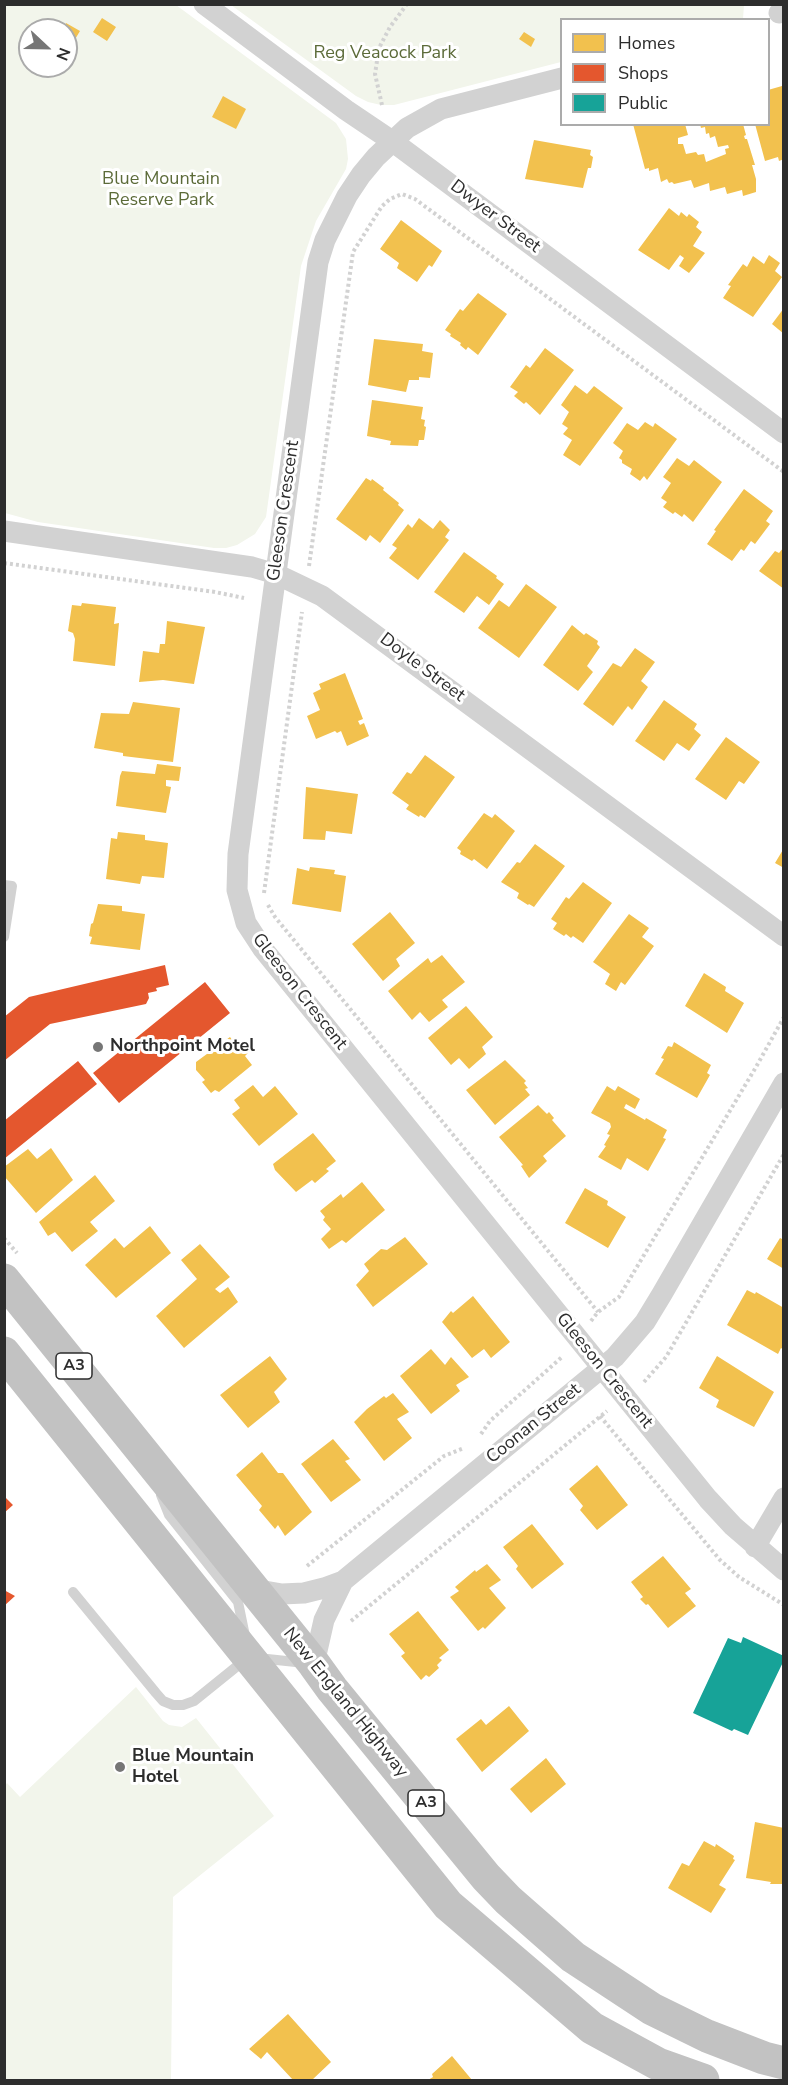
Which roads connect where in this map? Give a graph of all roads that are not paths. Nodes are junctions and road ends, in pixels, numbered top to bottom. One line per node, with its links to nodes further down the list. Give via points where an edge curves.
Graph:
1 (204, 4): 3 (street, Dwyer Street)
2 (560, 78): 3 (street, Gleeson Crescent, via 441,109)
3 (392, 141): 4 (street, Dwyer Street); 6 (street, Gleeson Crescent, via 347,196 318,262)
4 (783, 433)
5 (4, 531): 6 (street, Doyle Street, via 228,563)
6 (276, 574): 8 (street, Doyle Street, via 344,610); 13 (street, Gleeson Crescent, via 236,872 246,923 263,949)
7 (4, 885): 9 (lane, via 12,886)
8 (783, 936)
9 (4, 937)
10 (783, 1083): 13 (street, Coonan Street, via 651,1313)
11 (4, 1280): 14 (highway, New England Highway / A3)
12 (4, 1353): 21 (highway, A3)
13 (603, 1368): 16 (street, Gleeson Crescent, via 708,1499); 18 (street, Coonan Street)
14 (144, 1453): 19 (highway, New England Highway / A3); 21 (lane, via 169,1515 238,1602)
15 (783, 1498): 16 (street)
16 (755, 1546): 17 (street, Gleeson Crescent)
17 (783, 1570)
18 (343, 1581): 19 (street, Coonan Street, via 304,1593); 22 (street, Coonan Street, via 324,1620)
19 (253, 1589): 22 (highway, New England Highway / A3)
20 (73, 1592): 21 (lane, via 163,1701 173,1705 194,1701)
21 (249, 1657): 22 (lane); 23 (highway, A3)
22 (314, 1664): 23 (highway, via 295,1670 288,1678 285,1696); 24 (highway, New England Highway / A3, via 486,1877 526,1917 573,1957 652,2009 707,2036)
23 (293, 1712): 25 (highway, A3, via 448,1905 591,2028 658,2064)
24 (783, 2064)
25 (703, 2080)

